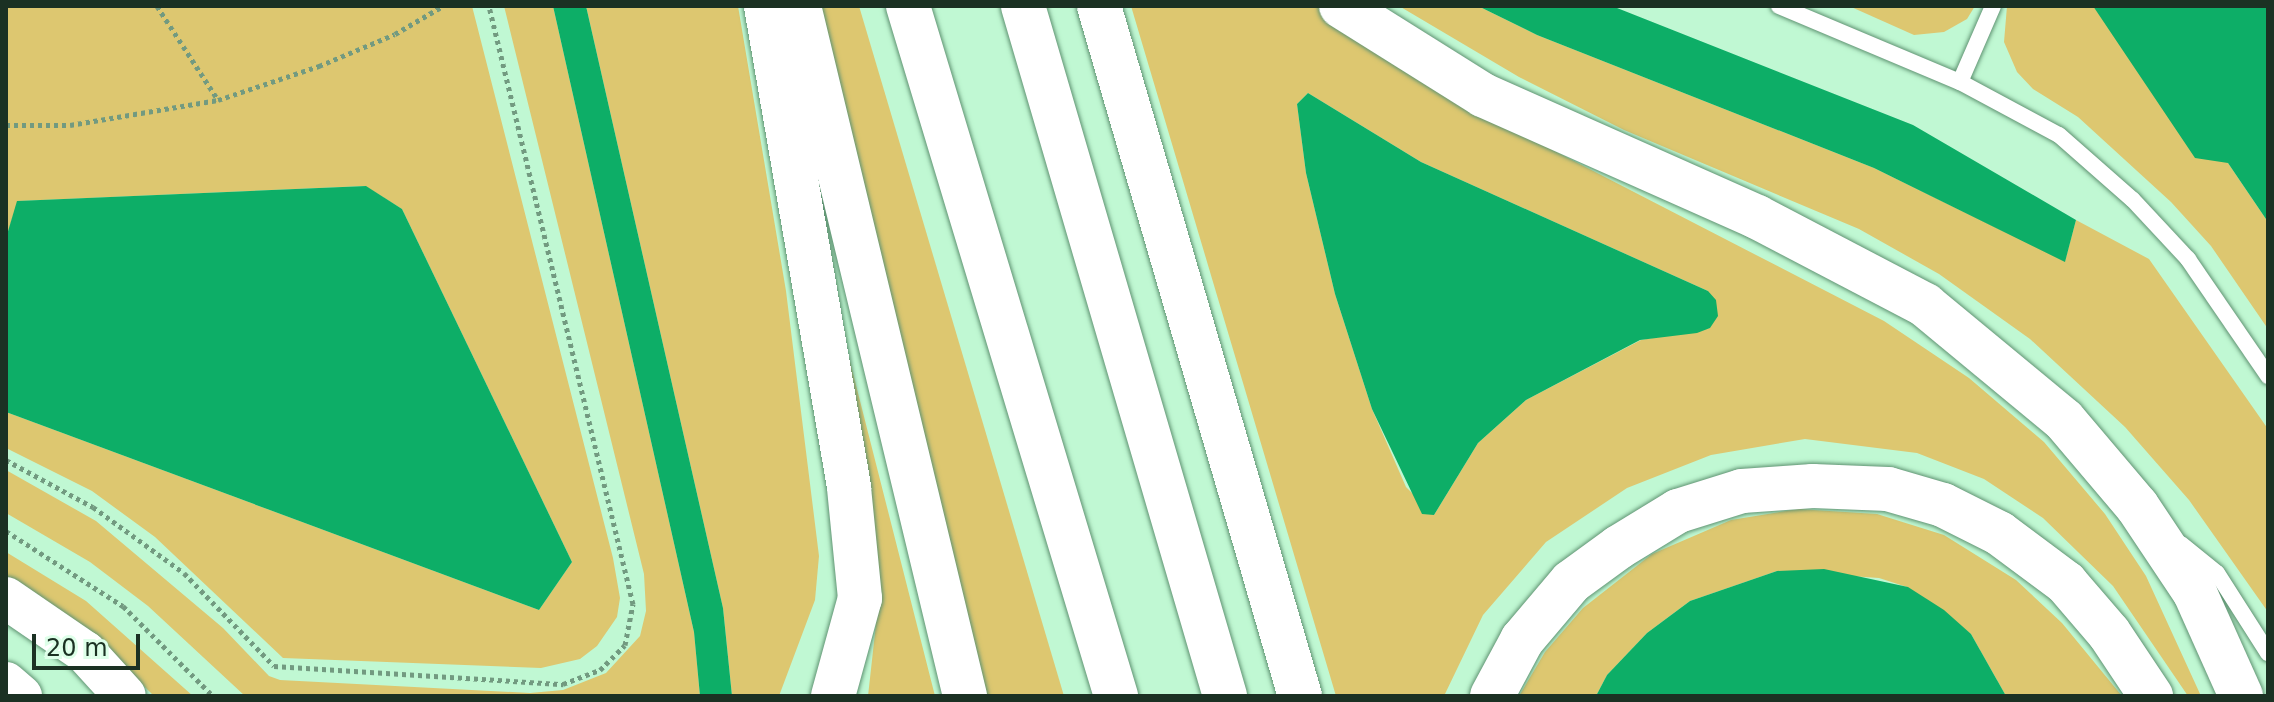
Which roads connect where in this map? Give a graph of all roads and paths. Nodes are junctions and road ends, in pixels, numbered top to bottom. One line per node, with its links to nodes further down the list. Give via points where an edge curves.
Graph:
1 (157, 6): 13 (path)
2 (443, 6): 13 (path, via 395,34 319,66)
3 (489, 6): 16 (path, via 633,604 625,645 600,670 563,684 274,666 184,573 93,507)
4 (766, 6): 26 (highway, via 849,488 857,566 860,598)
5 (799, 6): 21 (highway, via 944,609)
6 (908, 6): 27 (highway)
7 (1023, 6): 28 (highway)
8 (1099, 6): 29 (highway)
9 (1341, 6): 17 (highway, via 1483,95 1757,217 1925,305 2064,420)
10 (1779, 6): 12 (lane)
11 (1993, 6): 12 (lane)
12 (1960, 82): 15 (lane, via 2059,135 2133,200 2188,259)
13 (218, 100): 14 (path, via 70,125)
14 (6, 125)
15 (2268, 376)
16 (6, 460)
17 (2137, 506): 20 (lane, via 2217,573); 32 (highway, via 2195,593)
18 (6, 531): 25 (path, via 123,606)
19 (6, 598): 24 (street, via 85,652)
20 (2268, 653)
21 (951, 681)
22 (6, 683): 23 (street)
23 (21, 696)
24 (125, 696)
25 (213, 696)
26 (833, 696)
27 (1116, 696)
28 (1225, 696)
29 (1300, 696)
30 (1492, 696): 31 (highway, via 1522,640 1571,582 1619,547 1678,511 1742,491 1813,486 1888,489 1943,505 1999,533 2066,583 2109,633)
31 (2151, 696)
32 (2241, 696)

